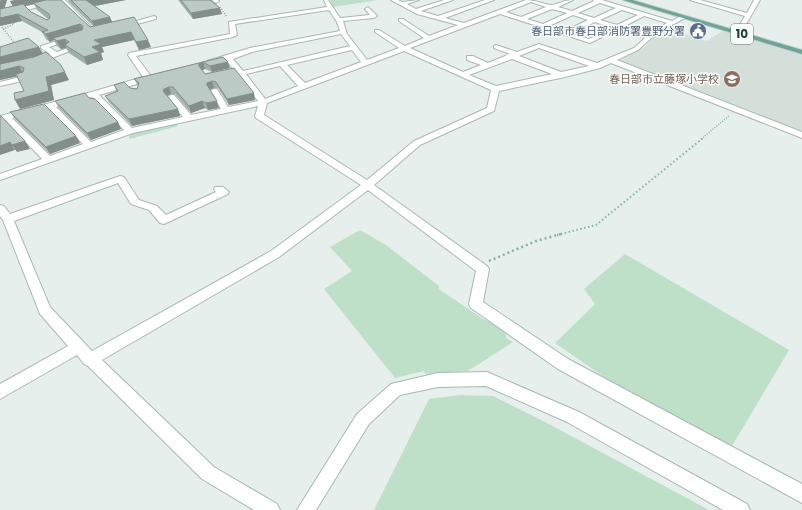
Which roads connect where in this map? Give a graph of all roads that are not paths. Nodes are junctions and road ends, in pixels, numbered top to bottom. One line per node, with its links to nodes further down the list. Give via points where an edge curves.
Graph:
1 (65, 0): 13 (street); 41 (street)
2 (326, 0): 17 (street)
3 (394, 0): 14 (street)
4 (416, 0): 14 (street)
5 (450, 0): 20 (street)
6 (490, 0): 29 (street)
7 (531, 0): 15 (street); 21 (street)
8 (570, 0): 15 (street)
9 (626, 0): 27 (main road, 10)
10 (693, 0): 26 (street)
11 (757, 0): 26 (street)
12 (598, 1): 18 (street); 23 (street)
13 (38, 3): 16 (street)
14 (402, 4): 20 (street)
15 (551, 7): 23 (street); 30 (street)
16 (28, 8): 22 (street); 24 (street)
17 (329, 8): 31 (street); 49 (street, via 231,23)
18 (621, 8): 25 (street); 33 (street)
19 (368, 9): 31 (street, via 374,16)
20 (416, 11): 29 (street)
21 (500, 12): 30 (street); 35 (street)
22 (34, 13)
23 (571, 13): 33 (street); 36 (street)
24 (0, 14)
25 (644, 14): 34 (street); 38 (street)
26 (749, 15): 45 (street)
27 (683, 17): 34 (street); 45 (main road, 10)
28 (154, 18): 37 (street)
29 (439, 18): 35 (street)
30 (521, 18): 36 (street)
31 (338, 20): 42 (street)
32 (401, 20): 48 (street)
33 (594, 20): 38 (street); 44 (street)
34 (673, 23): 46 (street)
35 (464, 25): 43 (street)
36 (543, 26): 44 (street)
37 (116, 27)
38 (616, 27): 44 (street, via 590,41); 46 (street)
39 (101, 30): 41 (street)
40 (377, 31): 53 (street)
41 (94, 32): 56 (street, via 43,47)
42 (343, 32): 49 (street); 51 (street)
43 (443, 33): 47 (street); 48 (street)
44 (565, 33)
45 (738, 33): 55 (main road, 10)
46 (649, 37): 60 (street, via 636,49)
47 (455, 38)
48 (428, 39): 50 (street); 53 (street)
49 (242, 43): 58 (street); 72 (street, via 132,55)
50 (440, 45)
51 (354, 47): 62 (street); 63 (street)
52 (496, 47): 57 (street)
53 (404, 48): 62 (street); 69 (street)
54 (68, 50): 56 (street)
55 (802, 52)
56 (56, 54): 61 (street)
57 (514, 55): 65 (street); 66 (street, via 539,46); 70 (street)
58 (229, 58): 64 (street); 67 (street)
59 (470, 58): 65 (street)
60 (611, 60): 66 (street); 87 (street)
61 (28, 63)
62 (366, 63): 75 (street)
63 (282, 64): 67 (street); 75 (street)
64 (199, 65)
65 (487, 65): 69 (street)
66 (597, 66): 70 (street)
67 (237, 72): 81 (street)
68 (162, 74): 72 (street)
69 (464, 74): 76 (street)
70 (562, 75): 76 (street)
71 (24, 78): 73 (street)
72 (148, 78): 74 (street)
73 (0, 84)
74 (128, 84): 78 (street); 79 (street)
75 (303, 86): 81 (street)
76 (496, 89): 91 (street, via 491,109 418,143)
77 (214, 91): 83 (street)
78 (138, 92)
79 (94, 94): 82 (street); 86 (street)
80 (170, 97): 85 (street)
81 (263, 102): 83 (street); 91 (street, via 259,116)
82 (51, 106): 84 (street); 88 (street)
83 (226, 110): 85 (street)
84 (3, 118): 89 (street)
85 (190, 118): 86 (street)
86 (130, 131): 88 (street)
87 (802, 135)
88 (90, 146): 89 (street)
89 (48, 160): 90 (street)
90 (0, 177)
91 (368, 185): 95 (street, via 275,254); 97 (street, via 483,270 476,304 563,364)
92 (219, 189): 93 (street, via 224,192 164,220 153,208 135,202 120,179)
93 (4, 214): 94 (street, via 45,310)
94 (78, 347): 95 (street); 96 (street)
95 (89, 360): 98 (street, via 208,473)
96 (0, 392)
97 (802, 494)
98 (271, 510)
99 (306, 510): 100 (street, via 363,419 396,389 438,380 487,379 573,417)
100 (741, 510)

